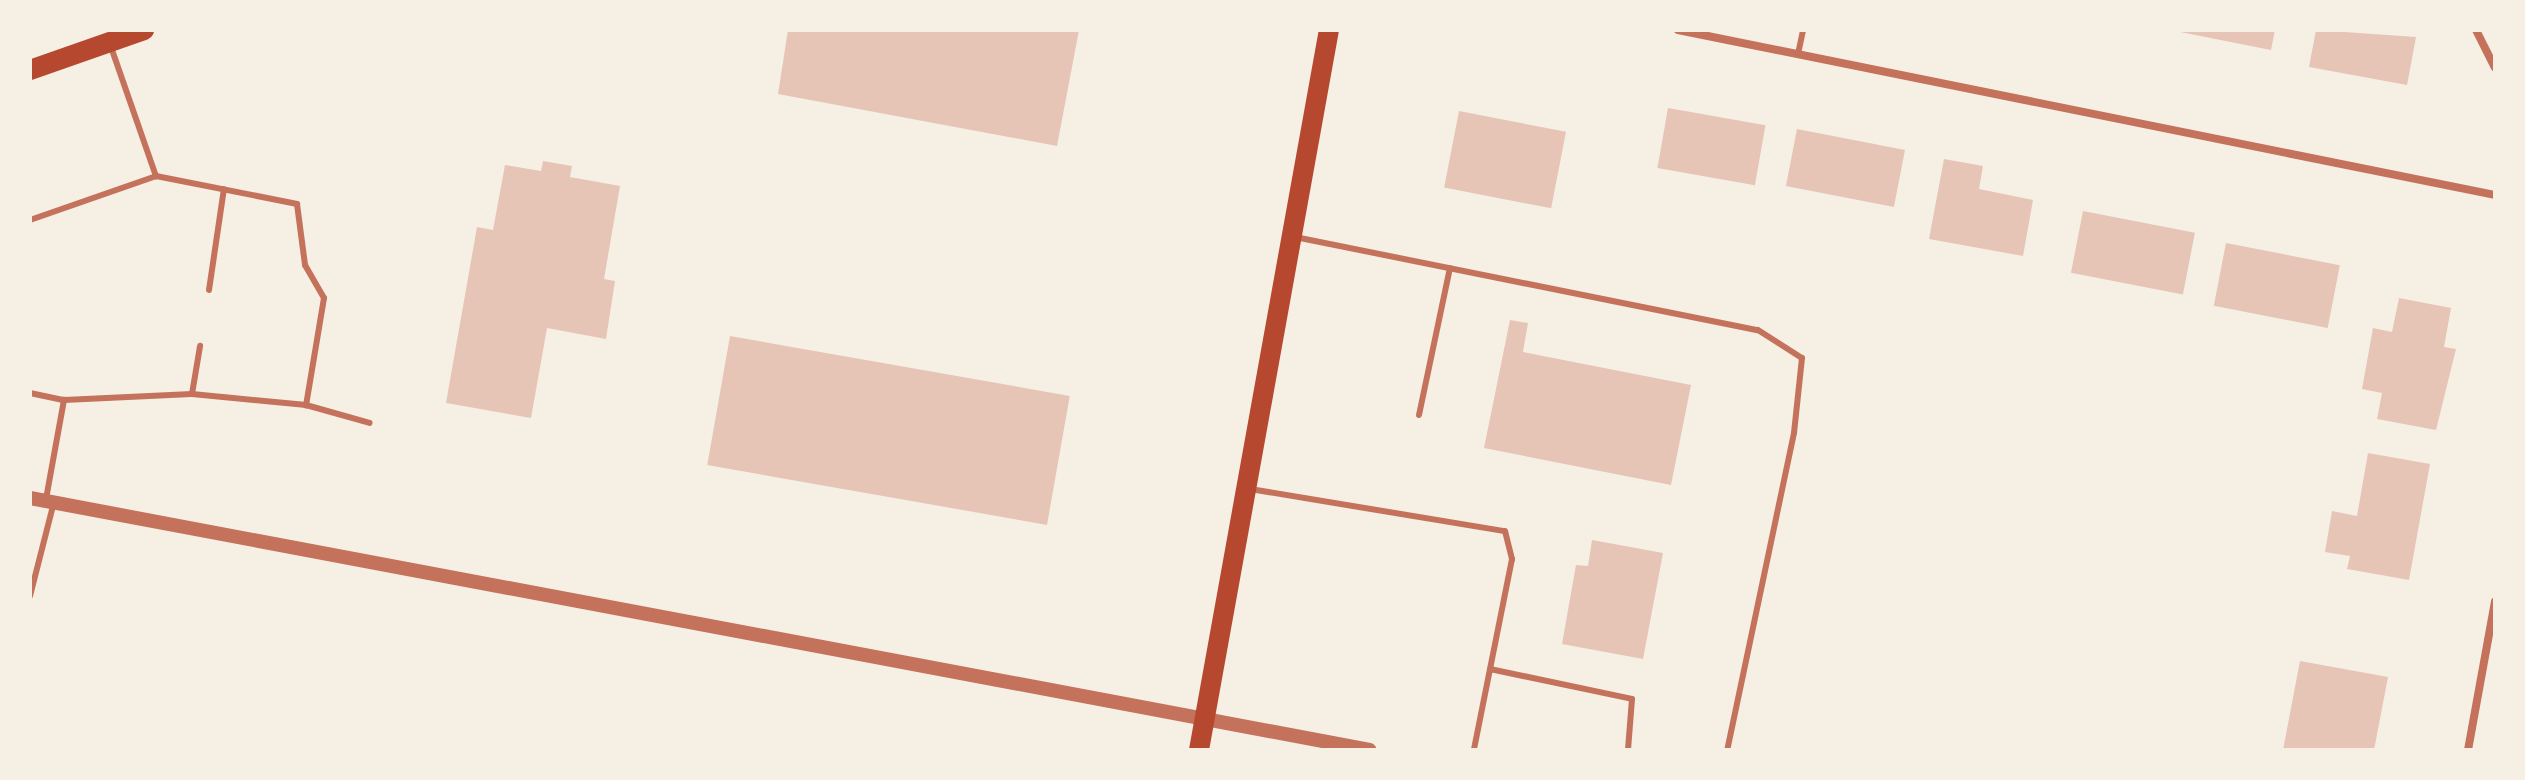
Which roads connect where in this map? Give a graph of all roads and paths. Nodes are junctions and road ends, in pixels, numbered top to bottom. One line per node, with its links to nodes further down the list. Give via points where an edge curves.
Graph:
1 (144, 30): 6 (main road)
2 (1329, 30): 14 (main road)
3 (1678, 30): 7 (street)
4 (1803, 30): 7 (lane)
5 (2476, 30): 8 (street)
6 (110, 44): 9 (main road); 10 (lane)
7 (1798, 54): 12 (street)
8 (2495, 68)
9 (30, 70)
10 (156, 176): 11 (lane); 13 (lane)
11 (224, 189): 16 (lane); 21 (lane, via 297,204 305,265 324,298)
12 (2495, 195)
13 (30, 220)
14 (1291, 236): 15 (lane); 24 (main road)
15 (1450, 268): 22 (lane); 35 (lane, via 1758,330 1802,358 1794,433)
16 (209, 290)
17 (200, 346): 19 (lane)
18 (30, 393): 20 (lane)
19 (192, 394): 20 (lane); 21 (lane)
20 (64, 400): 26 (lane)
21 (306, 405): 23 (lane)
22 (1419, 415)
23 (370, 423)
24 (1246, 488): 29 (lane, via 1505,531 1512,559); 30 (main road)
25 (30, 498): 26 (street)
26 (50, 501): 27 (lane); 30 (street)
27 (30, 596)
28 (2495, 601): 36 (street)
29 (1490, 669): 33 (lane); 34 (lane, via 1632,699)
30 (1205, 715): 31 (main road); 32 (street)
31 (1199, 750)
32 (1370, 750)
33 (1474, 750)
34 (1628, 750)
35 (1727, 750)
36 (2468, 750)

